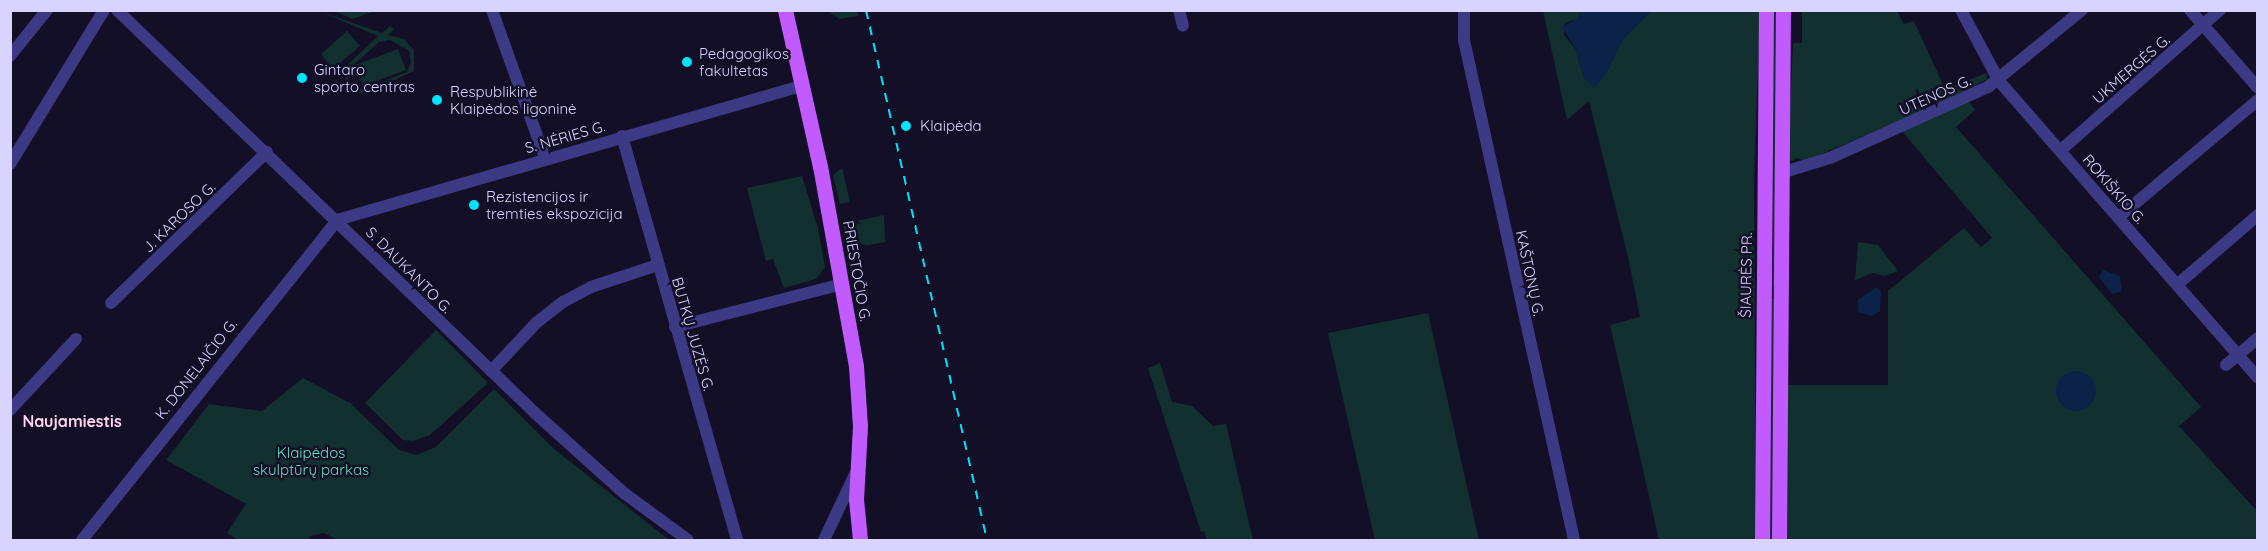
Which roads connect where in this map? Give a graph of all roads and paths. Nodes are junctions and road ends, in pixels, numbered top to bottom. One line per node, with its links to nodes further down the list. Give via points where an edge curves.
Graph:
1 (47, 10): 16 (street)
2 (104, 10): 25 (street)
3 (117, 10): 23 (street, S. DAUKANTO G.)
4 (492, 10): 24 (street)
5 (785, 10): 18 (main road, PRIESTOČIO G.)
6 (1179, 10): 14 (street)
7 (1464, 10): 50 (street, KAŠTONŲ G., via 1464,40)
8 (1766, 10): 33 (main road, ŠIAURĖS PR.)
9 (1783, 10): 26 (main road)
10 (1961, 10): 17 (street, ROKIŠKIO G.)
11 (2190, 10): 15 (street)
12 (2220, 10): 15 (street, UKMERGĖS G.)
13 (2075, 13): 17 (street, UTENOS G.)
14 (1183, 26)
15 (2203, 26): 19 (street); 22 (street, UKMERGĖS G.)
16 (10, 56)
17 (1999, 81): 22 (street, ROKIŠKIO G.); 26 (street, UTENOS G., via 1830,158)
18 (802, 86): 21 (street, S. NĖRIES G.); 31 (main road, PRIESTOČIO G.)
19 (2258, 88)
20 (2258, 100): 28 (street)
21 (622, 136): 24 (street, S. NĖRIES G.); 30 (street, BUTKŲ JUZĖS G.)
22 (2061, 150): 28 (street, ROKIŠKIO G.)
23 (267, 152): 29 (street, S. DAUKANTO G.); 35 (street, J. KAROSO G.)
24 (545, 158): 29 (street, S. NĖRIES G.)
25 (10, 164)
26 (1781, 173): 34 (main road)
27 (2258, 215): 32 (street)
28 (2119, 217): 32 (street, ROKIŠKIO G.)
29 (337, 220): 41 (street, S. DAUKANTO G.); 45 (street, K. DONELAIČIO G.)
30 (658, 266): 36 (street, BUTKŲ JUZĖS G.); 41 (street, via 591,287 563,302 536,323)
31 (842, 284): 36 (street); 44 (main road, PRIESTOČIO G., via 859,393)
32 (2178, 284): 39 (street, ROKIŠKIO G.)
33 (1764, 285): 34 (main road, via 1772,291); 51 (main road, ŠIAURĖS PR.)
34 (1781, 285): 52 (main road)
35 (111, 303)
36 (675, 327): 47 (street, BUTKŲ JUZĖS G.)
37 (2258, 338): 39 (street)
38 (76, 339): 43 (street)
39 (2238, 355): 40 (street); 42 (street, ROKIŠKIO G.)
40 (2226, 365)
41 (491, 371): 46 (street, S. DAUKANTO G., via 595,468)
42 (2258, 378)
43 (10, 410)
44 (857, 468): 48 (street); 49 (main road, PRIESTOČIO G.)
45 (82, 540)
46 (688, 540)
47 (737, 540)
48 (824, 540)
49 (860, 540)
50 (1575, 540)
51 (1762, 540)
52 (1779, 540)

